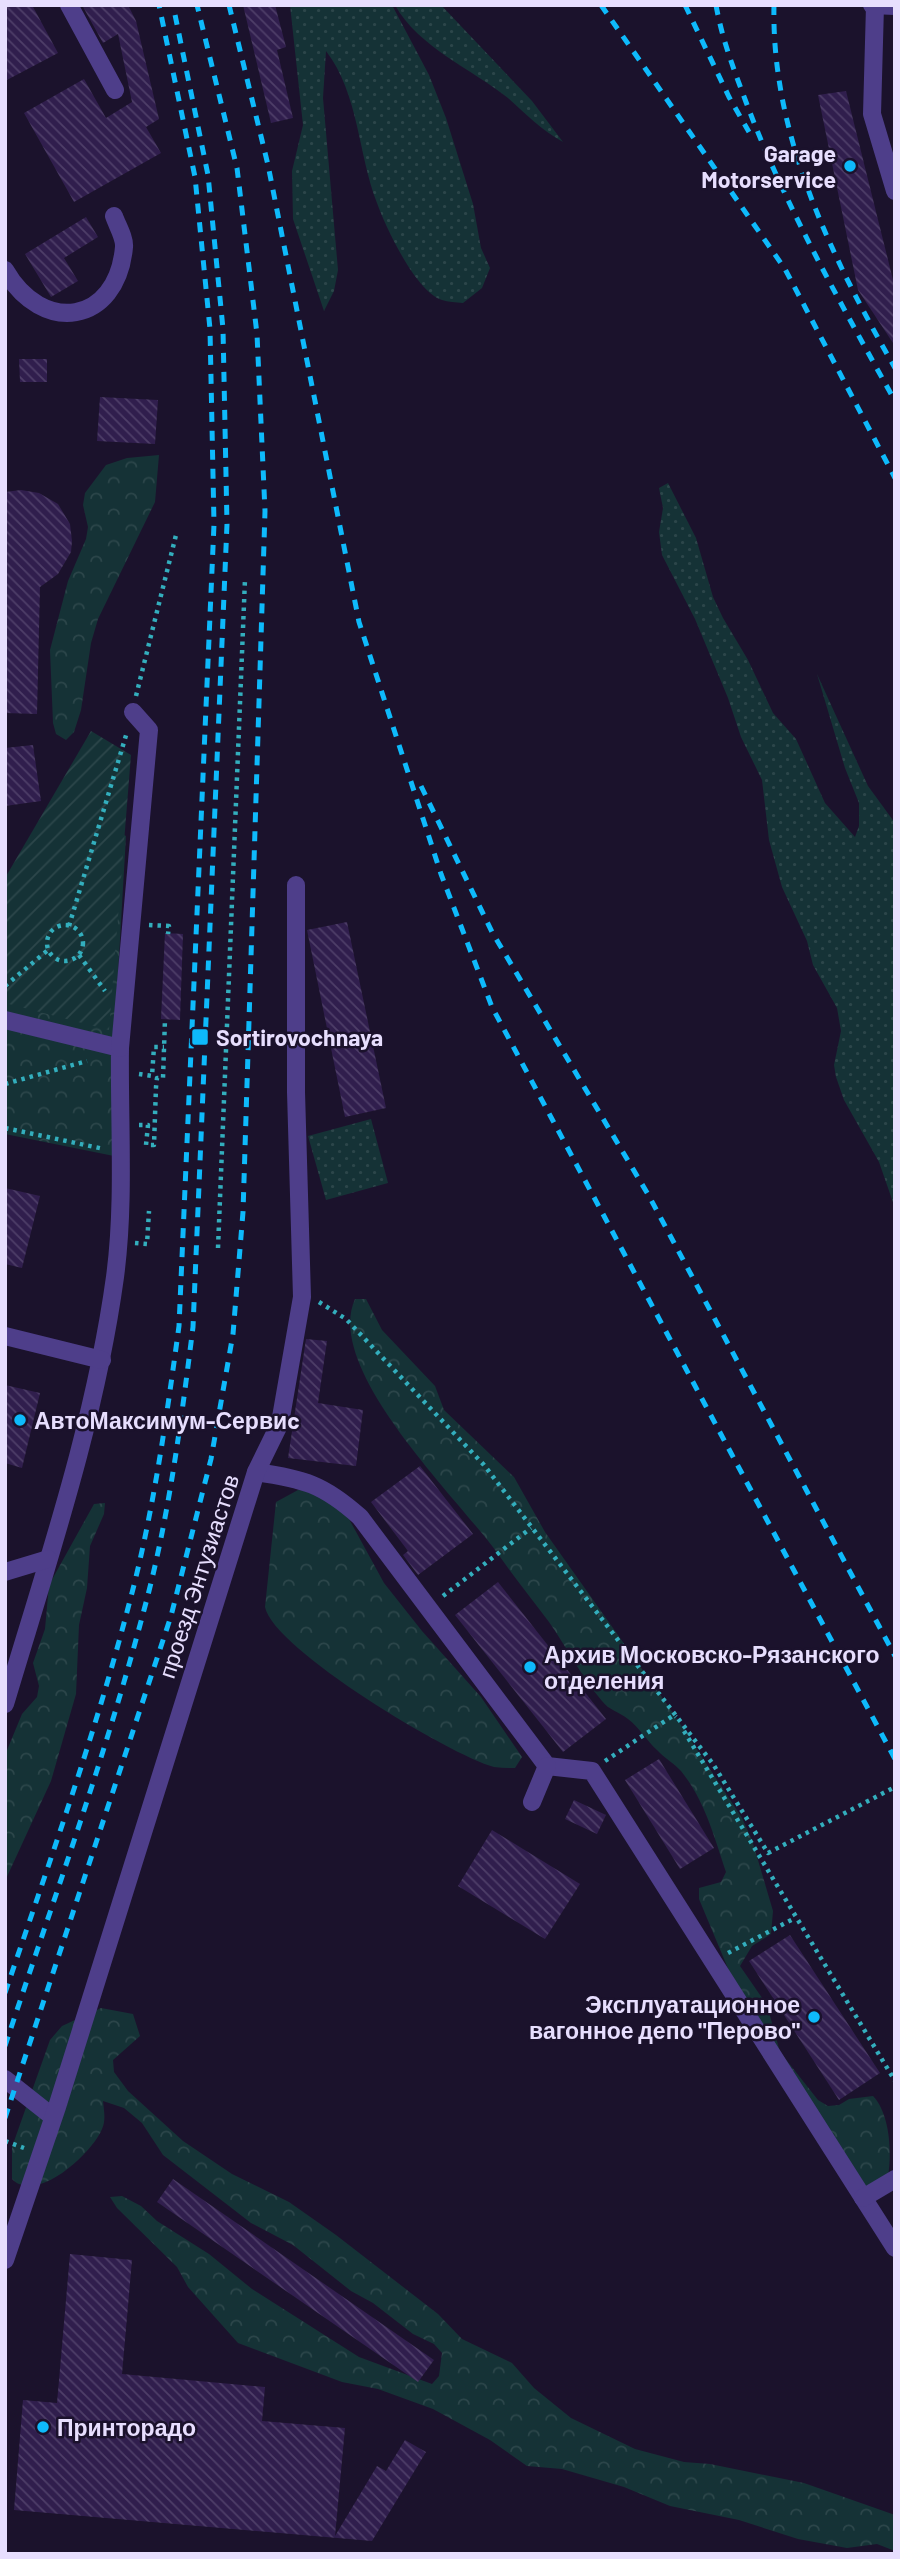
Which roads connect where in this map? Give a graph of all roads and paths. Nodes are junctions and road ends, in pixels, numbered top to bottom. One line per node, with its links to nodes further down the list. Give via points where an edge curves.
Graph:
1 (69, 5): 4 (street)
2 (874, 6): 3 (street); 5 (street, via 872,114)
3 (895, 6)
4 (115, 90)
5 (895, 191)
6 (114, 216): 7 (street, via 124,245 115,281 99,303 82,314 50,312 16,290)
7 (5, 271)
8 (177, 531): 10 (path)
9 (245, 579): 30 (path)
10 (133, 712): 12 (path); 18 (street, via 149,730)
11 (296, 885): 31 (street, проезд Энтузиастов)
12 (69, 926): 15 (path, via 58,926 49,934); 16 (path, via 82,937)
13 (152, 926): 14 (path, via 169,926)
14 (169, 934)
15 (48, 950): 16 (path, via 61,961); 17 (path)
16 (79, 955): 18 (path)
17 (5, 986)
18 (123, 1016): 22 (street)
19 (165, 1019): 21 (path)
20 (5, 1020): 22 (street)
21 (164, 1047): 23 (path, via 154,1046); 27 (path, via 163,1079 156,1079)
22 (120, 1048): 24 (path); 33 (street, via 116,1273)
23 (152, 1076)
24 (5, 1084)
25 (5, 1128): 26 (path, via 109,1150)
26 (109, 1137)
27 (154, 1145)
28 (149, 1211): 29 (path)
29 (147, 1244)
30 (219, 1248)
31 (302, 1297): 34 (street, проезд Энтузиастов, via 280,1423); 35 (path, via 346,1320 484,1465)
32 (5, 1336): 33 (street)
33 (102, 1360): 36 (street, via 90,1418)
34 (256, 1472): 38 (street, via 297,1478 333,1492 360,1517); 49 (street, проезд Энтузиастов)
35 (531, 1528): 38 (path); 40 (path)
36 (48, 1559): 37 (street); 39 (street)
37 (5, 1572)
38 (428, 1607): 41 (street)
39 (5, 1704)
40 (674, 1715): 42 (path); 43 (path, via 713,1764 768,1853); 45 (path)
41 (547, 1766): 42 (street); 44 (street)
42 (592, 1770): 46 (street)
43 (895, 1787)
44 (532, 1802)
45 (795, 1917): 46 (path); 48 (path)
46 (712, 1961): 51 (street)
47 (5, 2079): 49 (street)
48 (895, 2081)
49 (53, 2117): 53 (street, проезд Энтузиастов)
50 (895, 2179): 51 (street)
51 (863, 2198): 52 (street)
52 (895, 2248)
53 (5, 2260)

